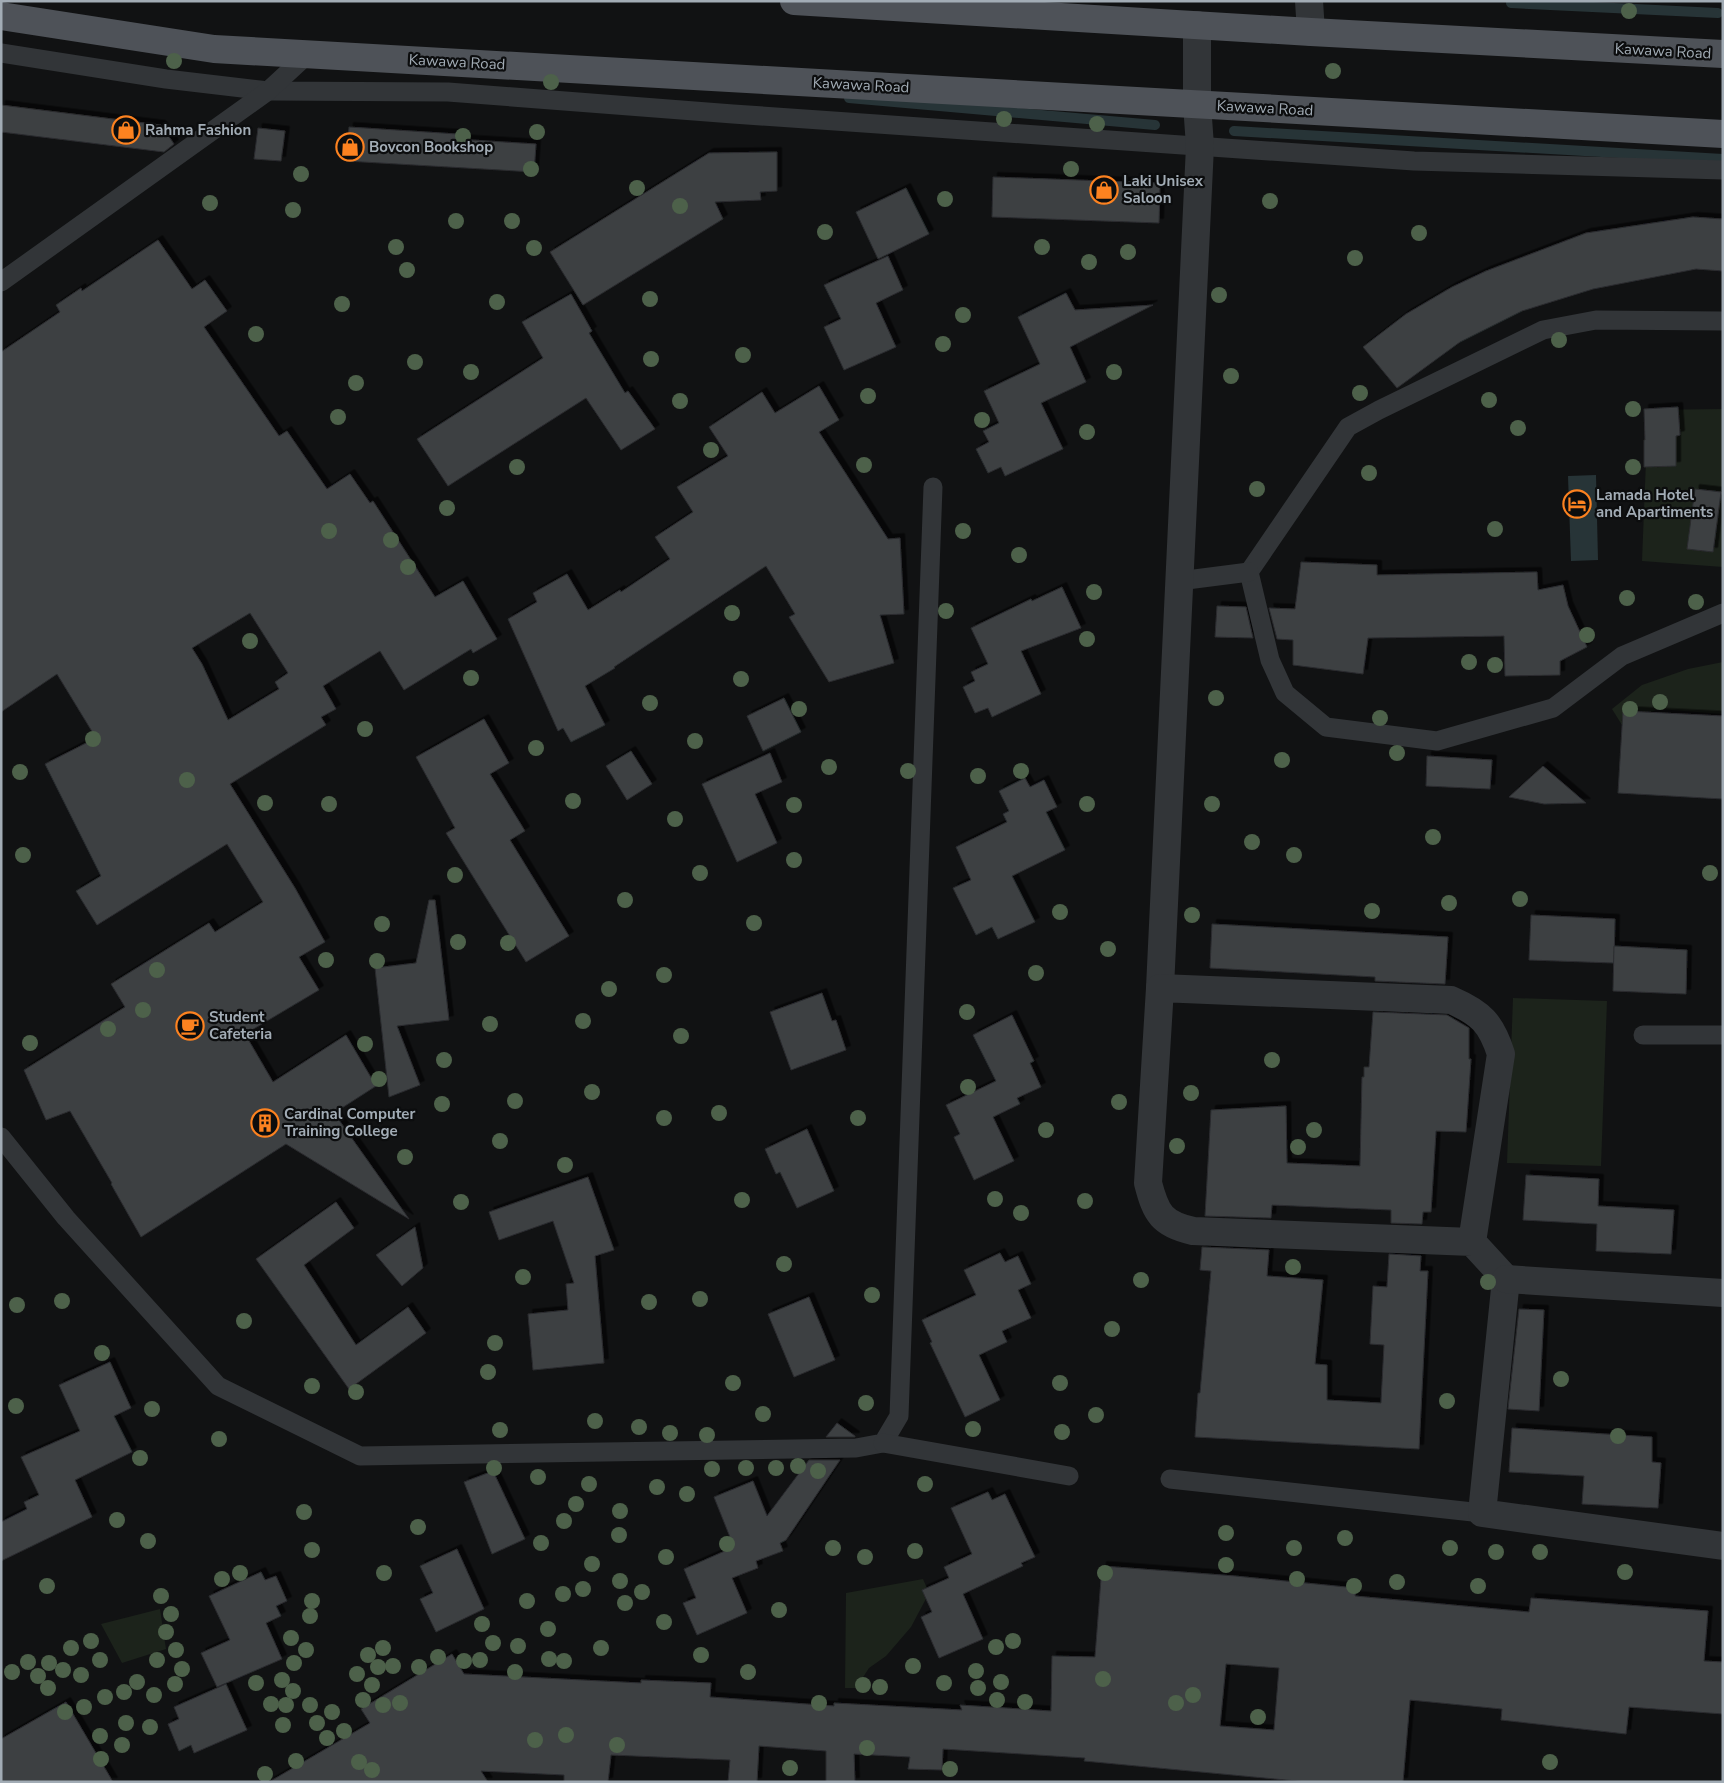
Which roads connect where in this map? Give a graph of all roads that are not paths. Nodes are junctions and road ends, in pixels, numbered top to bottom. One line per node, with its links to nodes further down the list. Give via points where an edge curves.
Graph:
1 (794, 1): 3 (main road, Kawawa Road)
2 (1309, 1): 6 (street)
3 (967, 7): 5 (main road, Kawawa Road)
4 (1, 16): 8 (main road, Kawawa Road, via 214,49)
5 (1197, 25): 6 (main road, Kawawa Road); 11 (street)
6 (1311, 32): 9 (main road, Kawawa Road)
7 (1, 53): 10 (lane)
8 (308, 54): 10 (lane); 11 (main road, Kawawa Road)
9 (1723, 54)
10 (268, 91): 13 (lane, via 448,92); 15 (lane)
11 (1197, 104): 12 (main road, Kawawa Road); 13 (street)
12 (1723, 134)
13 (1200, 146): 14 (lane, via 1414,161); 19 (street)
14 (1723, 170)
15 (1, 282)
16 (1723, 321): 18 (lane, via 1596,320 1543,330 1379,410 1348,427)
17 (934, 487): 28 (lane, via 899,1416)
18 (1249, 572): 19 (lane); 20 (lane, via 1270,660 1284,693 1326,727 1437,741 1553,708 1622,656)
19 (1179, 581): 21 (street)
20 (1723, 613)
21 (1160, 988): 25 (street, via 1148,1183 1153,1202 1164,1219 1176,1227 1193,1230); 25 (street, via 1451,1000 1482,1018 1495,1035 1501,1054)
22 (1643, 1035): 23 (lane)
23 (1723, 1035)
24 (1, 1137): 28 (lane, via 66,1218 218,1386 360,1456 856,1448)
25 (1472, 1242): 26 (street)
26 (1506, 1279): 27 (street); 31 (street)
27 (1723, 1293)
28 (883, 1443): 29 (lane)
29 (1070, 1476)
30 (1170, 1479): 31 (lane)
31 (1482, 1513): 32 (street)
32 (1723, 1546)

